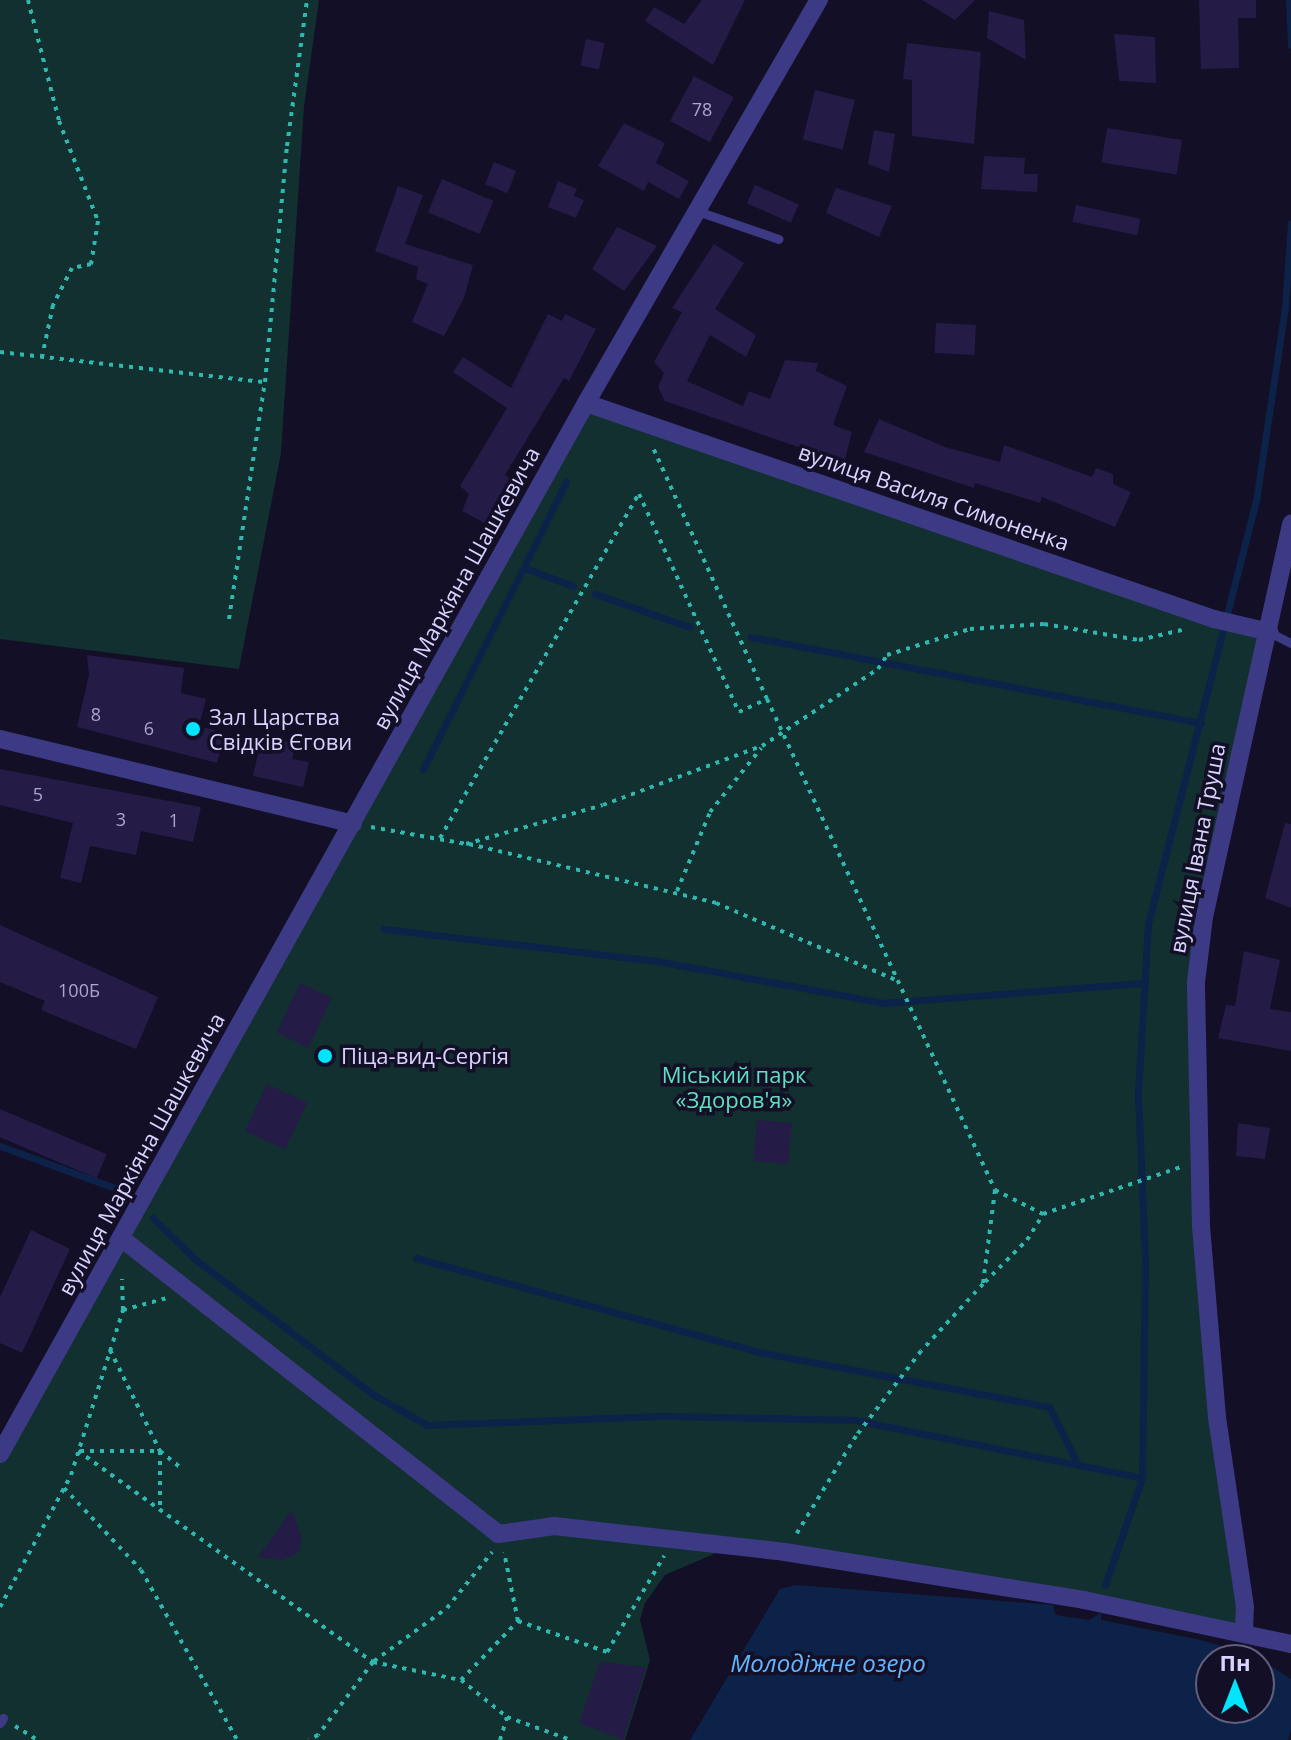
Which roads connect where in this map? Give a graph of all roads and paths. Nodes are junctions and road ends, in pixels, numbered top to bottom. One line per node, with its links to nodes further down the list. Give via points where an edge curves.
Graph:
1 (28, 0): 7 (path, via 59,121 98,221 91,264 72,268 53,305)
2 (307, 0): 8 (path)
3 (819, 0): 4 (street, вулиця Маркіяна Шашкевича)
4 (700, 212): 5 (lane); 9 (street, вулиця Маркіяна Шашкевича)
5 (779, 239)
6 (0, 352): 7 (path)
7 (42, 357): 8 (path)
8 (265, 382): 12 (path)
9 (586, 403): 10 (street, вулиця Василя Симоненка); 20 (street, вулиця Маркіяна Шашкевича)
10 (642, 422): 13 (street, вулиця Василя Симоненка); 16 (path)
11 (1291, 523): 14 (street, вулиця Івана Труша)
12 (229, 619)
13 (1214, 619): 14 (street, вулиця Василя Симоненка); 17 (path, via 1139,640 1044,624 970,629 887,655 878,669)
14 (1269, 632): 15 (lane); 25 (street, вулиця Івана Труша, via 1204,917 1196,982)
15 (1291, 643)
16 (767, 699): 17 (path); 21 (path, via 739,712 639,494)
17 (781, 729): 19 (path); 24 (path)
18 (0, 739): 20 (street)
19 (762, 746): 22 (path, via 603,805); 23 (path, via 710,812)
20 (353, 824): 21 (path); 28 (street, вулиця Маркіяна Шашкевича)
21 (440, 839): 22 (path)
22 (466, 844): 23 (path)
23 (676, 892): 24 (path, via 716,903)
24 (896, 980): 26 (path)
25 (1197, 1162): 27 (path); 44 (street, вулиця Івана Труша, via 1217,1417)
26 (995, 1190): 27 (path); 29 (path)
27 (1043, 1214): 29 (path, via 1027,1240)
28 (121, 1238): 30 (street); 31 (path); 35 (street, вулиця Маркіяна Шашкевича)
29 (983, 1284): 41 (path, via 860,1431)
30 (186, 1292): 31 (path); 40 (street)
31 (123, 1310): 32 (path)
32 (110, 1350): 33 (path); 34 (path)
33 (78, 1451): 34 (path); 37 (path); 38 (path)
34 (160, 1451): 36 (path); 38 (path)
35 (0, 1454)
36 (182, 1469)
37 (64, 1488): 42 (path); 51 (path, via 141,1570)
38 (160, 1507): 46 (path)
39 (674, 1538): 40 (street, via 554,1526); 41 (street); 43 (path, via 607,1652)
40 (500, 1540): 43 (path); 46 (path, via 489,1561 447,1608)
41 (785, 1552): 44 (street)
42 (0, 1607)
43 (518, 1621): 47 (path)
44 (1244, 1631): 45 (street)
45 (1291, 1644)
46 (373, 1662): 47 (path); 52 (path)
47 (461, 1680): 48 (path)
48 (507, 1717): 53 (path); 54 (path)
49 (2, 1721): 50 (path)
50 (37, 1740)
51 (237, 1740)
52 (309, 1740)
53 (500, 1740)
54 (571, 1740)

